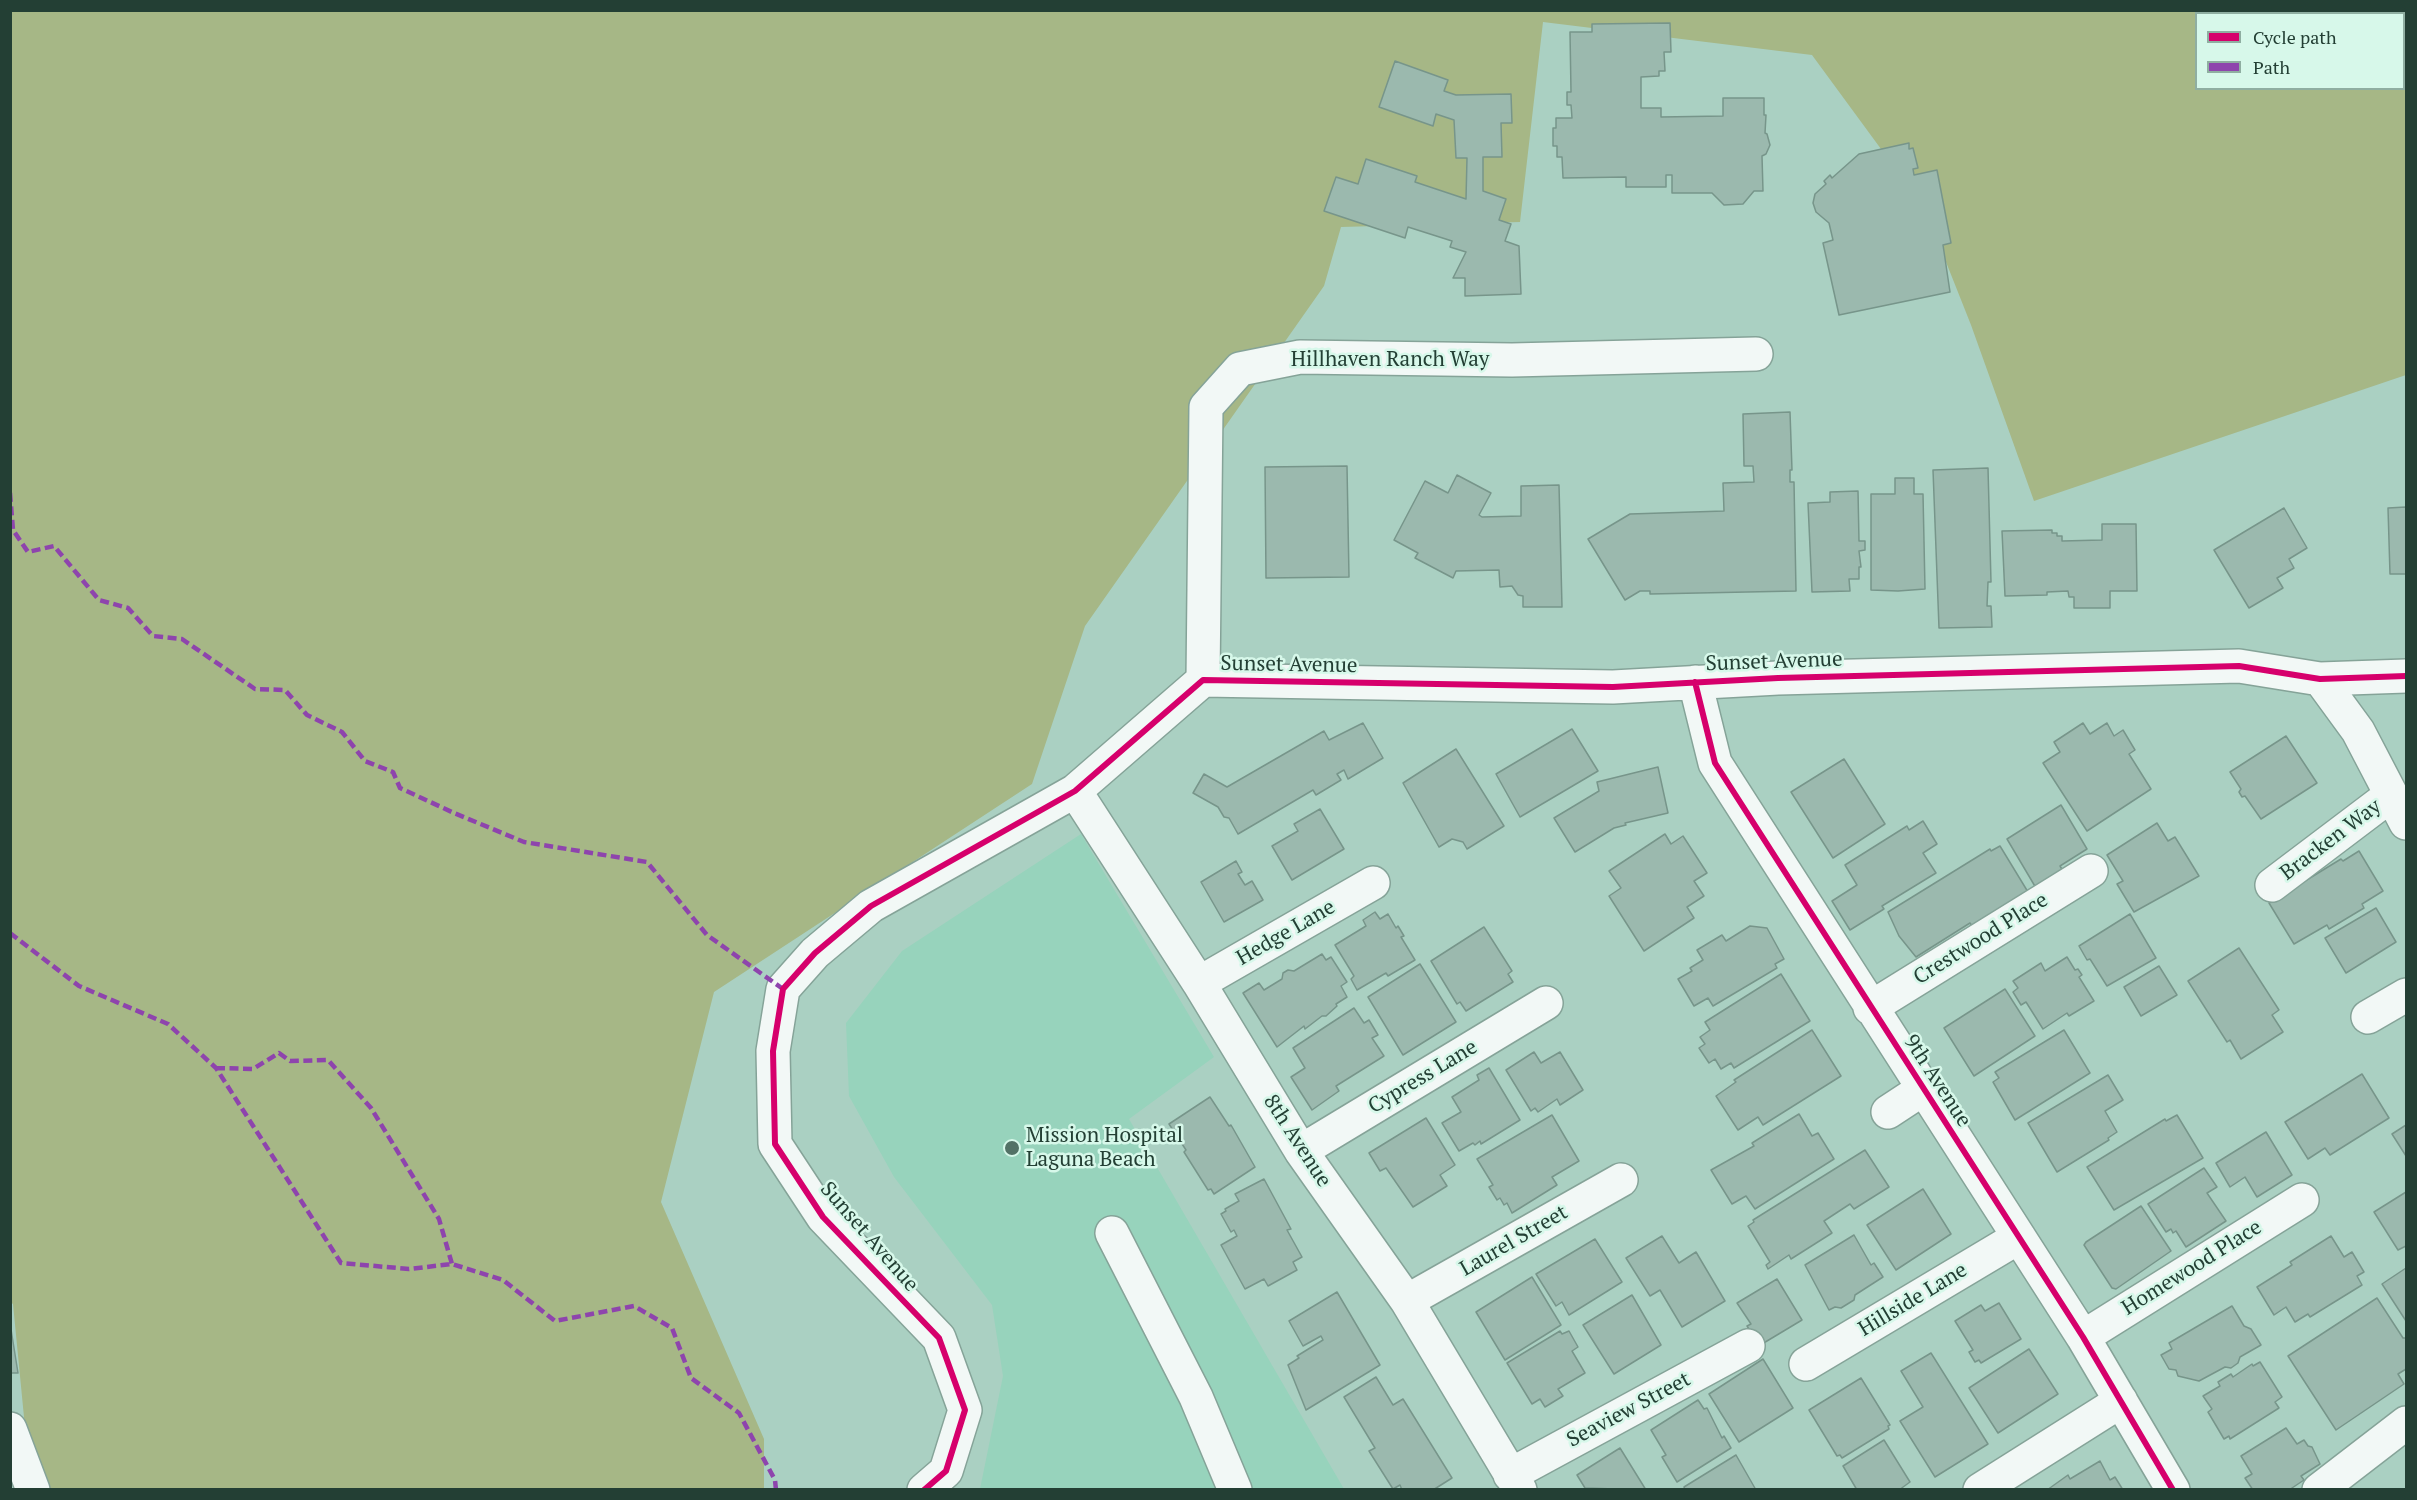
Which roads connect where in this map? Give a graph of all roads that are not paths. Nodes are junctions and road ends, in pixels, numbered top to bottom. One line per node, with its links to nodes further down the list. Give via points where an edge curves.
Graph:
1 (1756, 354): 4 (street, Hillhaven Ranch Way, via 1512,360 1300,357 1240,369 1206,407)
2 (2406, 676): 3 (street, Sunset Avenue)
3 (2320, 679): 5 (street, Sunset Avenue, via 2239,666); 7 (street, via 2358,731)
4 (1203, 680): 5 (street, Sunset Avenue, via 1613,687); 6 (street, Sunset Avenue)
5 (1695, 682): 15 (street, 9th Avenue, via 1715,763)
6 (1075, 791): 12 (street, 8th Avenue); 33 (street, Sunset Avenue, via 871,906 815,953 783,989 773,1050 775,1144 823,1217 939,1338 965,1410 946,1471)
7 (2391, 795): 8 (street); 11 (street, Bracken Way)
8 (2406, 823)
9 (2091, 871): 15 (street, Crestwood Place)
10 (1373, 883): 12 (street, Hedge Lane)
11 (2272, 885)
12 (1199, 983): 19 (street, 8th Avenue)
13 (2406, 994): 16 (street)
14 (1546, 1003): 19 (street, Cypress Lane)
15 (1870, 1008): 17 (street, 9th Avenue)
16 (2368, 1017)
17 (1923, 1089): 18 (street); 23 (street, 9th Avenue)
18 (1887, 1112)
19 (1301, 1151): 24 (street, 8th Avenue)
20 (1621, 1180): 24 (street, Laurel Street)
21 (2302, 1200): 25 (street, Homewood Place)
22 (1112, 1233): 34 (street, via 1196,1397)
23 (2019, 1237): 25 (street, 9th Avenue); 27 (street, Hillside Lane)
24 (1407, 1301): 31 (street, 8th Avenue)
25 (2083, 1336): 28 (street, 9th Avenue)
26 (1748, 1346): 31 (street, Seaview Street)
27 (1806, 1364)
28 (2121, 1401): 35 (street); 36 (street, 9th Avenue)
29 (2406, 1423): 37 (street)
30 (10, 1429): 32 (street)
31 (1515, 1482)
32 (33, 1490)
33 (924, 1490)
34 (1235, 1490)
35 (1980, 1490)
36 (2173, 1490)
37 (2319, 1490)

